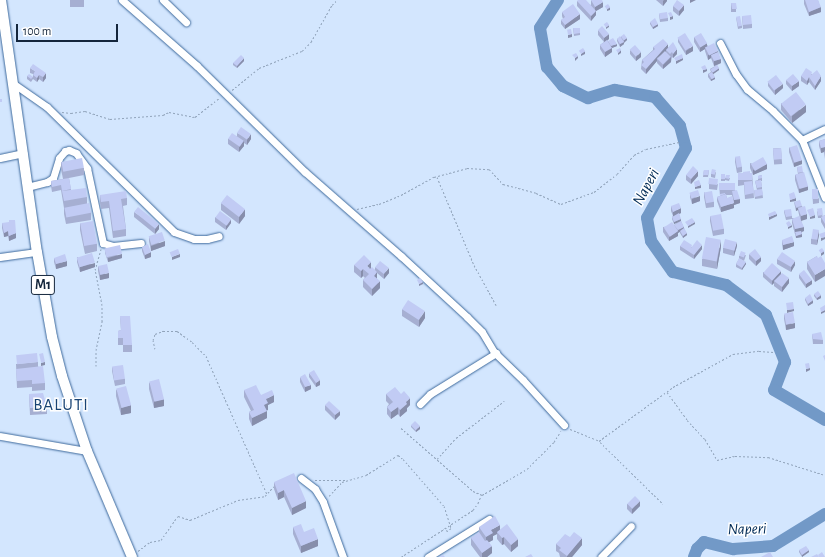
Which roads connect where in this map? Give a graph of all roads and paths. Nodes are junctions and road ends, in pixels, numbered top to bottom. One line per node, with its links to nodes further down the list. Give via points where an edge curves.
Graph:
1 (1, 0): 6 (highway, M1)
2 (122, 0): 9 (street)
3 (163, 0): 5 (street)
4 (337, 0): 9 (path, via 311,42 302,51 259,68 235,89)
5 (186, 22)
6 (3, 32): 8 (highway, M1)
7 (720, 43): 12 (street, via 736,74 747,88)
8 (14, 84): 10 (street); 14 (highway, M1)
9 (225, 93): 10 (path, via 195,117 169,112 163,115 110,119 85,111 71,113); 19 (street, via 264,134)
10 (49, 110): 20 (street, via 174,232 194,239)
11 (825, 129): 12 (street)
12 (802, 140): 18 (street)
13 (680, 142): 16 (path, via 646,149 634,155 617,174 594,192 561,204 536,193 503,184 489,169 467,168)
14 (23, 154): 15 (street); 17 (highway, M1)
15 (0, 158)
16 (436, 176): 19 (path, via 379,204); 25 (path, via 474,265)
17 (27, 187): 21 (street, via 53,178 59,158 65,151 76,153 87,168); 23 (highway, M1)
18 (825, 198)
19 (348, 210): 28 (street, via 467,317 482,332)
20 (219, 236)
21 (102, 243): 22 (street, via 113,246); 29 (path, via 96,270 102,305)
22 (141, 243)
23 (37, 252): 24 (street); 37 (highway, M1, via 62,376)
24 (0, 257)
25 (496, 305)
26 (155, 349): 43 (path, via 155,334 163,331 177,332 206,356)
27 (774, 352): 30 (path, via 733,354)
28 (496, 353): 32 (street, via 430,394); 33 (street)
29 (96, 366)
30 (667, 391): 36 (path); 39 (path, via 690,424 705,439 717,460 735,456 768,457)
31 (504, 401): 38 (path, via 456,438)
32 (420, 404)
33 (564, 425): 36 (path); 44 (path, via 554,442 528,469)
34 (401, 428): 38 (path)
35 (0, 436): 37 (street)
36 (599, 442): 46 (path)
37 (88, 450): 51 (highway, M1)
38 (437, 459): 44 (path, via 473,491)
39 (825, 475)
40 (301, 478): 41 (path); 45 (street, via 315,489)
41 (347, 480): 45 (path); 48 (path, via 366,475 395,456 400,456 441,502)
42 (277, 484): 43 (path)
43 (267, 495): 51 (path, via 238,500 190,520 178,516 161,540 148,543)
44 (482, 495): 48 (path, via 473,510)
45 (323, 503): 52 (street)
46 (663, 504)
47 (489, 519): 54 (street)
48 (450, 524): 50 (path); 50 (path, via 450,530)
49 (630, 526): 55 (street)
50 (443, 529): 53 (path)
51 (132, 556)
52 (343, 557)
53 (401, 557)
54 (428, 557)
55 (601, 557)

